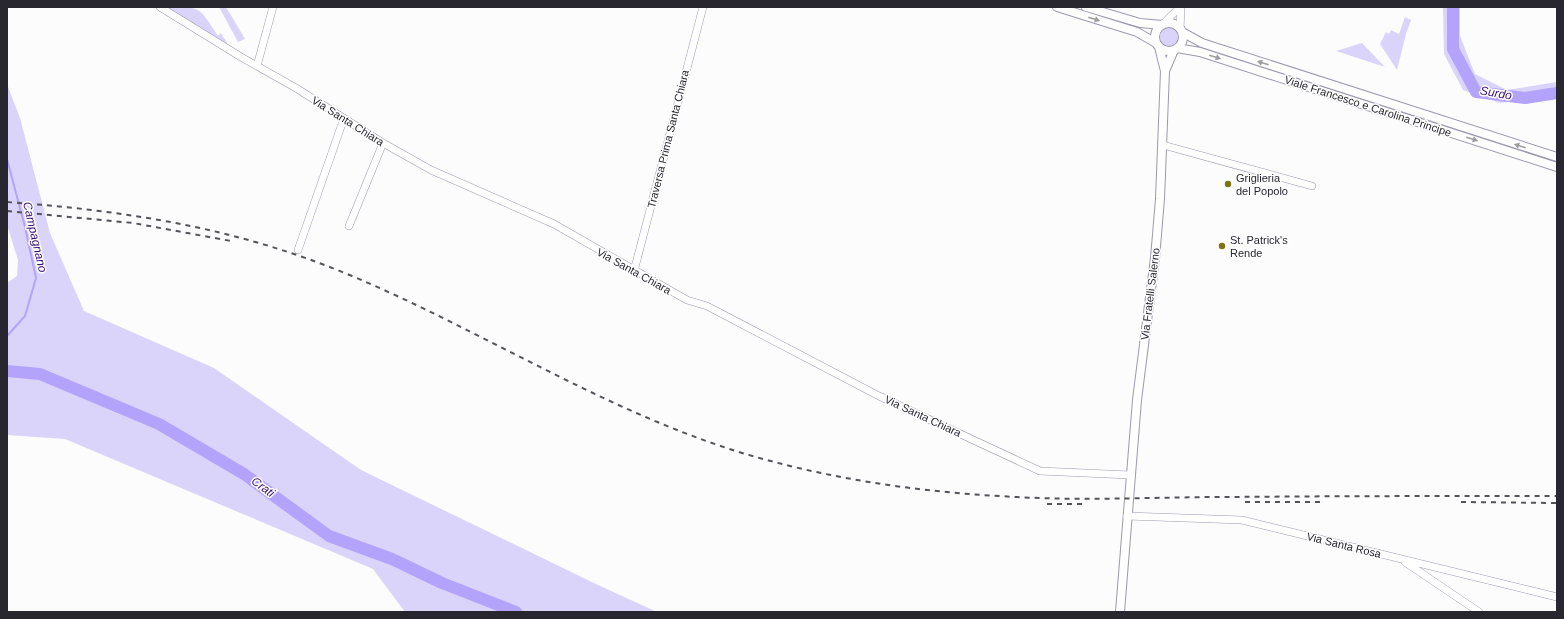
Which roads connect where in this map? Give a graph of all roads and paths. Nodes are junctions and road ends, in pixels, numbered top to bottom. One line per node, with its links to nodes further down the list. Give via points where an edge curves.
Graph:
1 (160, 7): 11 (street, Via Santa Chiara)
2 (273, 7): 11 (street)
3 (703, 7): 21 (street, Traversa Prima Santa Chiara)
4 (1057, 7): 9 (street, Viale Francesco e Carolina Principe, one-way to 9, via 1137,32)
5 (1086, 7): 7 (street, Viale Francesco e Carolina Principe, via 1140,23)
6 (1181, 7): 7 (street); 8 (street)
7 (1162, 26): 8 (street, Viale Francesco e Carolina Principe, via 1173,24); 9 (street, via 1155,35)
8 (1181, 30): 10 (street, via 1182,41); 16 (street, Viale Francesco e Carolina Principe, one-way to 8, via 1202,43)
9 (1157, 45): 10 (street, Viale Francesco e Carolina Principe, via 1166,51); 12 (street, Via Fratelli Salerno)
10 (1176, 49): 12 (street, Via Fratelli Salerno); 17 (street, Viale Francesco e Carolina Principe, one-way to 17, via 1200,52)
11 (257, 66): 13 (street, Via Santa Chiara)
12 (1165, 71): 15 (street, Via Fratelli Salerno)
13 (344, 118): 14 (street, Via Santa Chiara); 20 (street)
14 (382, 143): 19 (street); 21 (street, Via Santa Chiara, via 431,170 554,224)
15 (1163, 145): 18 (street); 22 (street, Via Fratelli Salerno, via 1155,258)
16 (1557, 157)
17 (1557, 167)
18 (1312, 186)
19 (349, 226)
20 (298, 250)
21 (634, 272): 22 (street, Via Santa Chiara, via 687,300 707,306 879,396 1040,471)
22 (1130, 475): 23 (street, Via Fratelli Salerno)
23 (1127, 516): 24 (street, Via Santa Rosa, via 1242,520); 26 (street, Via Fratelli Salerno)
24 (1399, 559): 25 (street, Via Santa Rosa); 27 (street)
25 (1557, 597)
26 (1120, 612)
27 (1479, 612)

